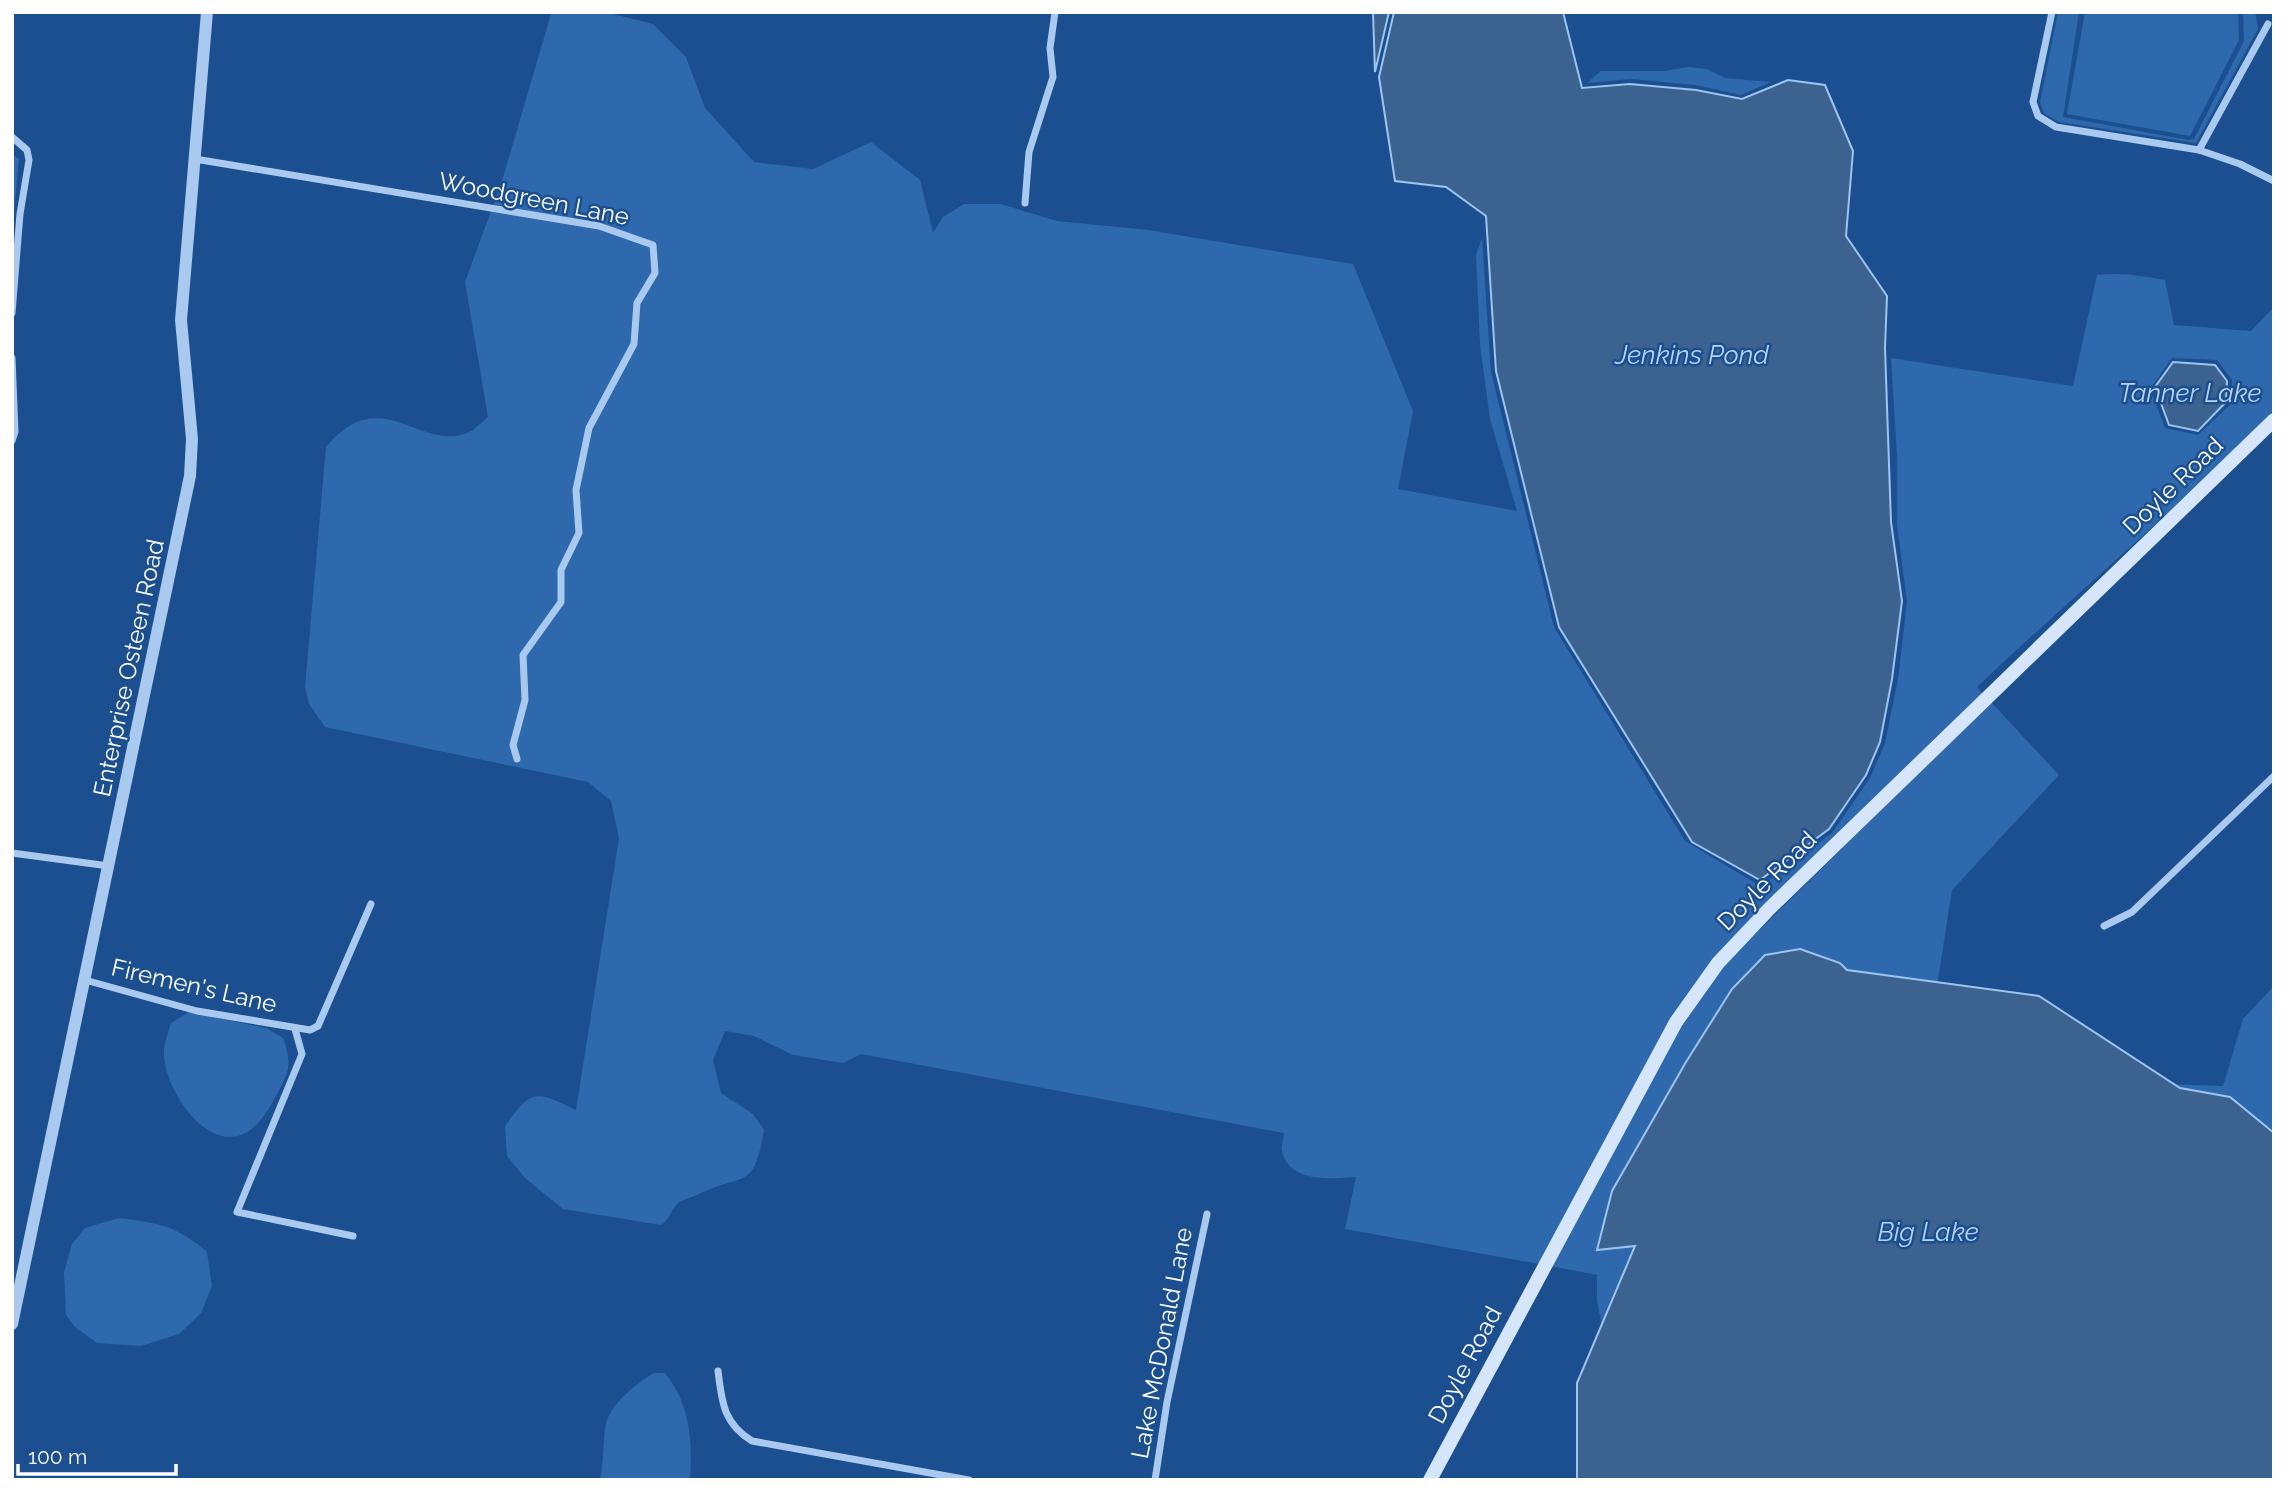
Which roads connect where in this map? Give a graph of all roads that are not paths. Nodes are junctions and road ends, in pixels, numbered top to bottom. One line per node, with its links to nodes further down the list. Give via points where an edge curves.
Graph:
1 (207, 12): 7 (street, Enterprise Osteen Road)
2 (1055, 12): 9 (street, via 1050,48 1053,77 1029,152)
3 (2052, 12): 6 (street, via 2034,102 2038,116 2056,127)
4 (2268, 24): 6 (street)
5 (12, 137): 10 (street, via 27,150 29,160)
6 (2199, 150): 8 (street)
7 (195, 159): 14 (street, Woodgreen Lane, via 599,226 653,245 655,273 637,303 634,344 589,428 576,490 579,533 561,570 561,602 523,655 525,700 513,745); 17 (street, Enterprise Osteen Road, via 181,320 192,439 190,475)
8 (2274, 181)
9 (1025, 203)
10 (12, 313)
11 (12, 358): 13 (street)
12 (2274, 420): 28 (main road, Doyle Road, via 1718,963 1676,1021)
13 (12, 441)
14 (517, 759)
15 (2274, 776): 19 (street, via 2132,912)
16 (12, 853): 17 (street)
17 (109, 866): 20 (street, Enterprise Osteen Road)
18 (371, 904): 21 (street, Firemen's Lane, via 318,1026)
19 (2104, 926)
20 (85, 980): 21 (street, Firemen's Lane, via 197,1011); 24 (street, Enterprise Osteen Road)
21 (295, 1029): 23 (street, Firemen's Lane, via 302,1054 237,1212)
22 (1207, 1214): 27 (street, Lake McDonald Lane, via 1167,1402)
23 (353, 1236)
24 (12, 1324)
25 (718, 1371): 26 (street, via 726,1417 752,1441)
26 (969, 1480)
27 (1156, 1480)
28 (1430, 1480)

